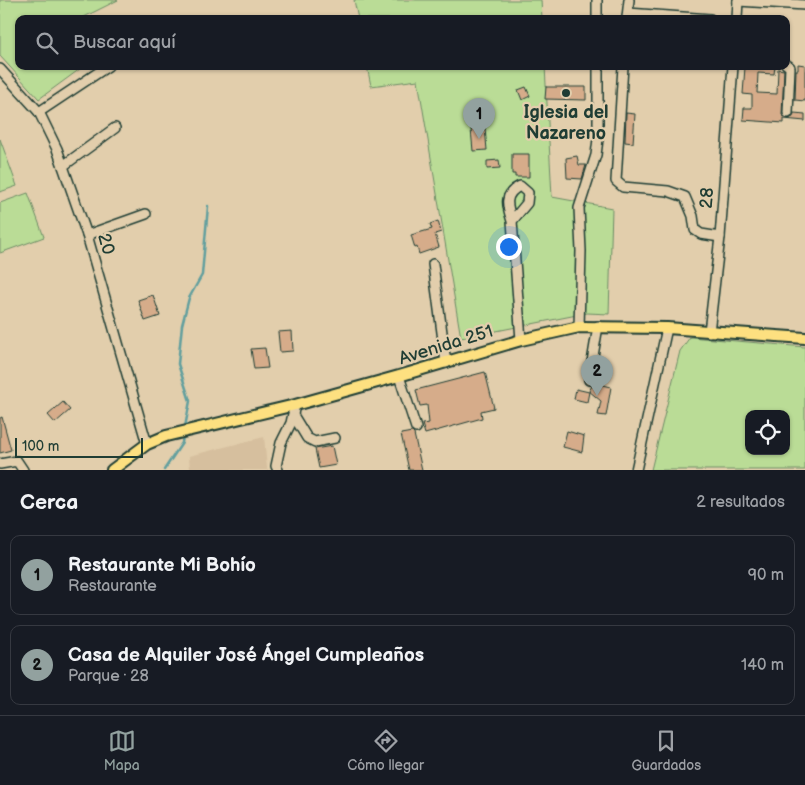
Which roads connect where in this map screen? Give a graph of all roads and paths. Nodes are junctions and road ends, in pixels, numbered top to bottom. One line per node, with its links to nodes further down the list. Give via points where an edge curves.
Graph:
1 (597, 0): 5 (street)
2 (629, 0): 6 (street)
3 (738, 0): 4 (street); 7 (street)
4 (805, 5)
5 (598, 15)
6 (627, 15)
7 (736, 15)
8 (0, 69): 14 (street, 20)
9 (102, 70): 15 (street)
10 (598, 70): 25 (street, via 596,155 579,208)
11 (623, 70): 22 (street, via 616,181 623,187 668,191 685,197 695,230)
12 (733, 70): 22 (street, 28)
13 (790, 70): 16 (street)
14 (4, 78): 15 (street, 20)
15 (39, 112): 18 (street, 20)
16 (788, 113)
17 (115, 128): 18 (street)
18 (63, 166): 21 (street, 20)
19 (146, 214): 21 (street)
20 (512, 221): 29 (street)
21 (86, 234): 36 (street, 20)
22 (720, 237): 27 (street, 28)
23 (433, 264): 30 (street)
24 (598, 326): 25 (main road, Avenida 251); 26 (main road, Avenida 251); 32 (street)
25 (579, 327): 29 (main road, Avenida 251)
26 (667, 328): 27 (main road, Avenida 251); 41 (street)
27 (709, 332): 28 (main road, Avenida 251)
28 (805, 338)
29 (521, 340): 30 (main road, Avenida 251)
30 (446, 363): 31 (main road, Avenida 251)
31 (400, 376): 33 (main road, Avenida 251); 34 (street)
32 (589, 380)
33 (294, 410): 35 (street, via 307,438 316,442); 36 (main road, Avenida 251, via 214,424); 40 (street, via 281,443)
34 (416, 428)
35 (335, 438)
36 (147, 444): 39 (main road, Avenida 251)
37 (0, 464): 38 (street, via 17,461)
38 (23, 470)
39 (112, 470)
40 (278, 470)
41 (636, 470)

